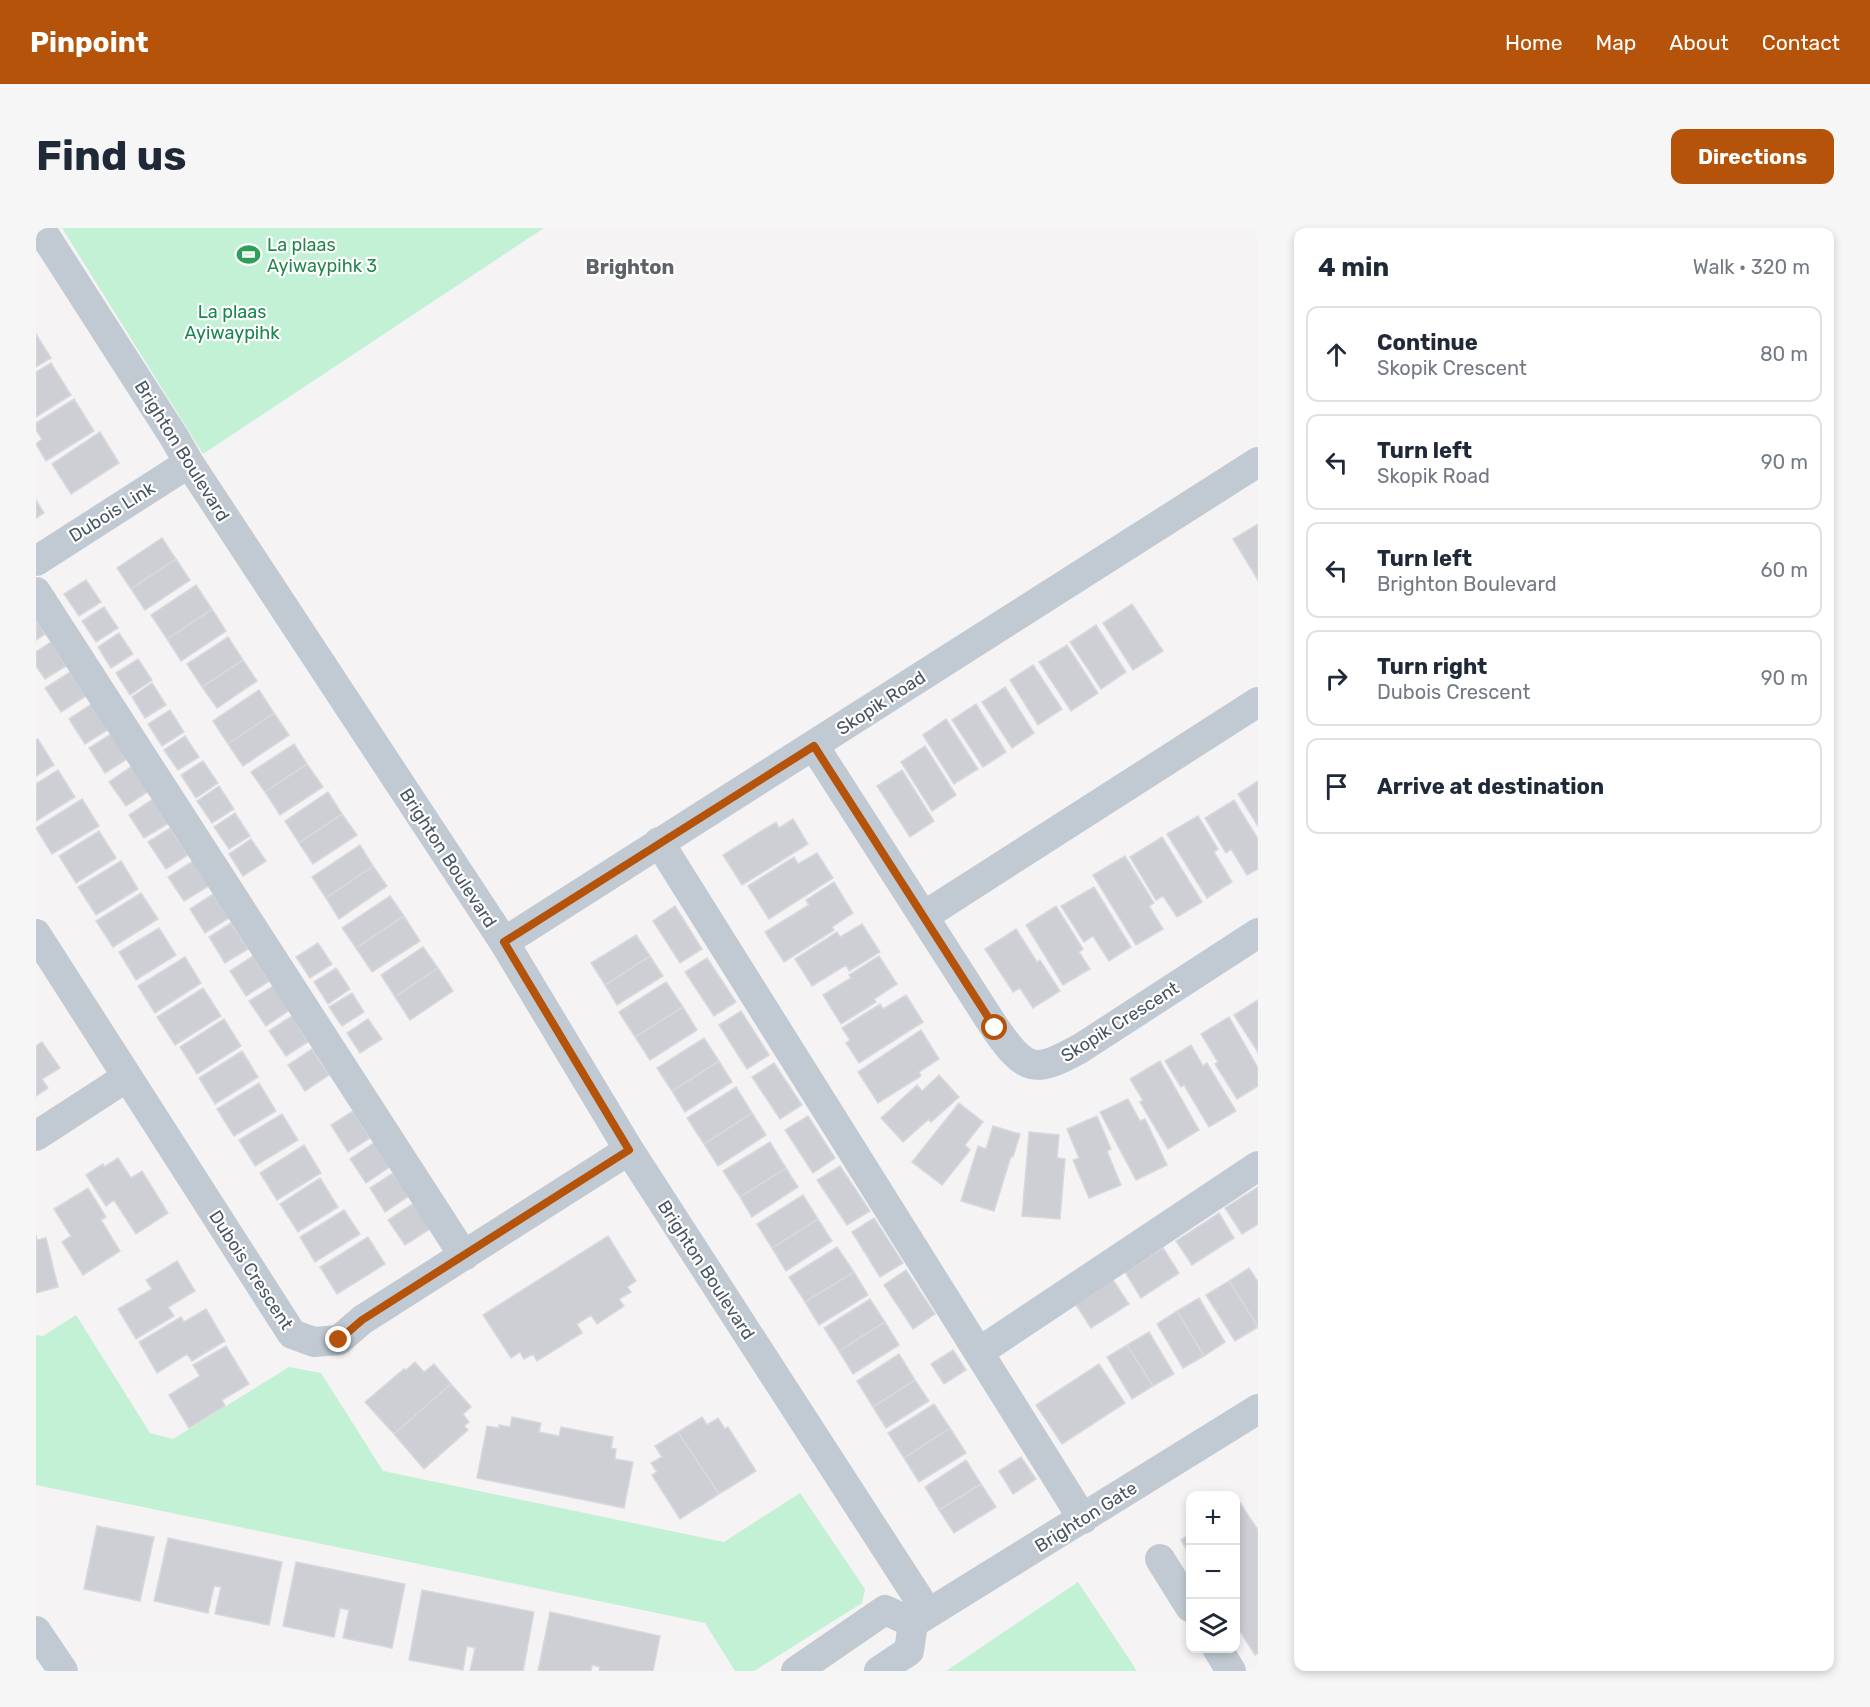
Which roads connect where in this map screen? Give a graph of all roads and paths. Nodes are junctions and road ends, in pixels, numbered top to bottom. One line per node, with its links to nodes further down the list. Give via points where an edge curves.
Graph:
1 (40, 228): 3 (street, Brighton Boulevard)
2 (1258, 462): 7 (street, Skopik Road)
3 (189, 463): 4 (street, Dubois Link); 12 (street, Brighton Boulevard)
4 (36, 561)
5 (36, 592): 17 (street)
6 (1258, 702): 9 (street)
7 (814, 746): 8 (street, Skopik Road); 9 (street, Skopik Crescent)
8 (659, 843): 12 (street, Skopik Road); 18 (street)
9 (924, 916): 10 (street, Skopik Crescent, via 995,1028 1012,1051 1029,1065 1053,1064 1081,1048)
10 (1258, 933)
11 (36, 934): 13 (street, Dubois Crescent)
12 (504, 942): 15 (street, Brighton Boulevard)
13 (127, 1077): 14 (street); 17 (street, Dubois Crescent, via 292,1334 314,1342 339,1340 362,1320)
14 (36, 1136)
15 (629, 1150): 17 (street, Dubois Crescent); 23 (street, Brighton Boulevard)
16 (1258, 1166): 18 (street)
17 (464, 1256)
18 (979, 1352): 20 (street)
19 (1258, 1409): 20 (street, Brighton Gate)
20 (1083, 1519): 23 (street, Brighton Gate)
21 (1160, 1559): 22 (street)
22 (1186, 1599)
23 (920, 1618): 27 (street, via 885,1610); 28 (street, via 909,1651)
24 (36, 1631): 26 (street)
25 (1220, 1653): 29 (street)
26 (63, 1671)
27 (796, 1671)
28 (879, 1671)
29 (1231, 1671)

